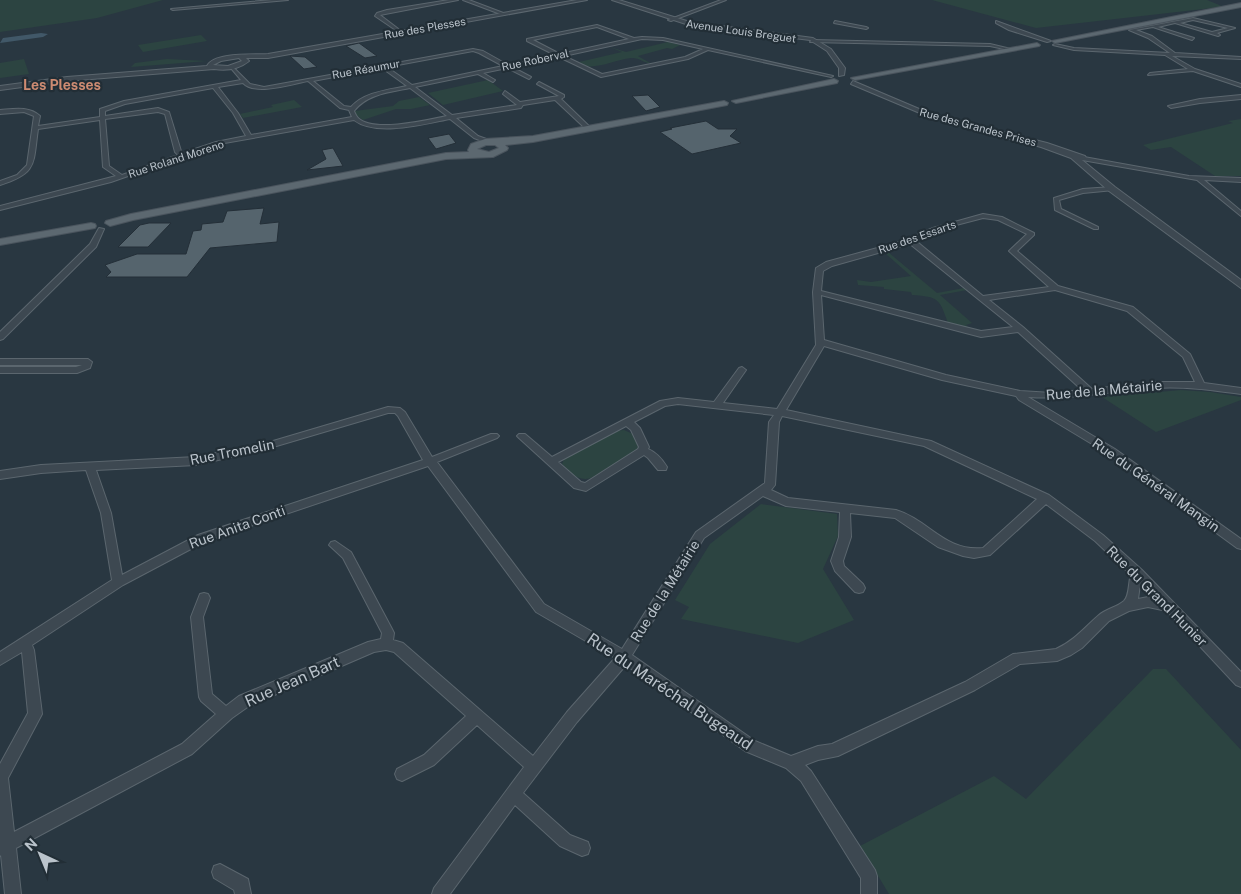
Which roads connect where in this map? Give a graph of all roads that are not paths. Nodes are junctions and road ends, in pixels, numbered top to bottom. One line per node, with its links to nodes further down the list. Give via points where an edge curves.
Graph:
1 (286, 0): 9 (street)
2 (456, 0): 20 (street, via 378,14)
3 (465, 0): 10 (street)
4 (584, 0): 10 (street, Rue des Plesses)
5 (606, 0): 11 (street, Avenue Louis Breguet)
6 (614, 0): 11 (street, Avenue Louis Breguet)
7 (724, 0): 11 (street)
8 (1241, 5): 18 (main road)
9 (173, 9)
10 (504, 14): 20 (street, Rue des Plesses)
11 (671, 20): 27 (street, Avenue Louis Breguet)
12 (835, 22): 15 (street)
13 (997, 22): 26 (street, via 1010,29)
14 (1175, 22): 16 (street); 21 (street); 21 (street, via 1193,19 1233,28)
15 (842, 24): 17 (street); 25 (street)
16 (1152, 26): 19 (street); 24 (street)
17 (866, 28)
18 (1121, 28): 19 (street); 26 (main road)
19 (1131, 30): 31 (street, via 1150,37)
20 (400, 32): 34 (street, Rue des Plesses)
21 (1213, 33): 22 (street)
22 (1224, 37)
23 (632, 39): 28 (street, Rue Roberval, via 657,38); 32 (street, Rue Roberval); 32 (street, via 597,26 529,40)
24 (1192, 39)
25 (829, 41): 27 (street); 29 (street, via 990,45)
26 (1055, 41): 29 (main road); 30 (street, via 1074,49)
27 (816, 42): 42 (street, via 829,50 842,68)
28 (707, 49): 32 (street, via 686,58 604,76); 47 (street, Rue Roberval)
29 (1009, 49): 47 (main road)
30 (1165, 53): 31 (street); 39 (street)
31 (1174, 54): 33 (street)
32 (557, 55): 37 (street, Rue Roberval)
33 (1241, 58)
34 (244, 60): 35 (street, via 223,58); 38 (street)
35 (212, 65): 38 (street); 52 (street)
36 (382, 66): 37 (street, Rue Réaumur, via 468,50 481,52); 44 (street, Rue Réaumur); 49 (street)
37 (505, 66): 40 (street, Rue Roberval); 43 (street, Rue Réaumur)
38 (232, 67): 45 (street)
39 (1193, 70): 41 (street); 50 (street)
40 (478, 72): 46 (street); 49 (street, Rue Roberval)
41 (1150, 74)
42 (841, 75): 47 (main road); 47 (main road)
43 (529, 78)
44 (309, 80): 45 (street, Rue Réaumur, via 260,88); 58 (street, via 342,107)
45 (245, 81): 51 (street)
46 (492, 81)
47 (843, 81): 64 (main road, via 724,100 724,103); 69 (street, Rue des Grandes Prises, via 929,115 1044,145)
48 (539, 83): 55 (street, via 562,96)
49 (411, 86): 58 (street, Rue Roberval, via 368,96); 60 (street)
50 (1241, 86)
51 (215, 87): 61 (street, via 110,106 102,110); 65 (street)
52 (0, 88)
53 (505, 93): 55 (street, via 519,104)
54 (1241, 97): 57 (street)
55 (556, 98): 64 (street)
56 (521, 106): 60 (street)
57 (1171, 106)
58 (351, 109): 62 (street)
59 (0, 112): 63 (street, via 35,113)
60 (452, 117): 62 (street, via 397,126 372,124); 67 (street)
61 (102, 118): 63 (street); 68 (street, via 152,110 165,112 178,152); 70 (street, via 106,167)
62 (354, 118): 65 (street, Rue Roland Moreno)
63 (35, 128): 73 (street, via 30,166 19,176)
64 (589, 129): 66 (main road)
65 (249, 138): 68 (street, Rue Roland Moreno, via 213,144)
66 (497, 144): 67 (main road); 67 (main road, via 492,154)
67 (476, 146): 77 (main road, via 446,156 131,217)
68 (182, 155): 70 (street, Rue Roland Moreno)
69 (1081, 159): 71 (street); 74 (street, Rue des Grandes Prises)
70 (121, 177): 75 (street, Rue Roland Moreno)
71 (1200, 180): 72 (street); 76 (street)
72 (1241, 180)
73 (0, 182)
74 (1112, 189): 78 (street, via 1082,191 1056,199 1058,210); 81 (street, Rue des Grandes Prises)
75 (0, 208)
76 (1241, 214)
77 (100, 226): 80 (main road); 86 (street, via 93,245)
78 (1096, 228)
79 (911, 241): 82 (street, Rue des Essarts, via 935,229 983,216 1000,218 1032,234 1013,251); 83 (street, Rue des Essarts, via 829,264 819,270); 84 (street)
80 (0, 242)
81 (1241, 285)
82 (1055, 288): 84 (street); 91 (street, Rue des Essarts, via 1130,309 1187,356)
83 (817, 292): 85 (street, via 981,334); 87 (street, Rue des Essarts)
84 (983, 298): 85 (street)
85 (1020, 329): 92 (street)
86 (0, 336)
87 (820, 342): 94 (street, Rue de la Métairie, via 945,378); 96 (street)
88 (0, 362): 89 (street, via 88,362 87,366 77,370)
89 (0, 370)
90 (742, 370): 95 (street)
91 (1201, 385): 92 (street, Rue de la Métairie, via 1132,386); 93 (street, Rue de la Métairie)
92 (1090, 392): 94 (street, Rue de la Métairie, via 1052,396)
93 (1241, 392)
94 (1020, 394): 110 (street, Rue du Général Mangin, via 1111,451)
95 (716, 405): 96 (street, Rue du Grand Hunier); 97 (street, Rue du Grand Hunier, via 670,401)
96 (779, 412): 106 (street, via 774,422 772,481); 107 (street, Rue du Grand Hunier, via 927,443)
97 (627, 422): 100 (street, via 635,428 644,447); 102 (street, Rue du Grand Hunier)
98 (494, 436): 101 (street, Rue Anita Conti)
99 (522, 436): 102 (street)
100 (643, 452): 102 (street, via 586,487 578,485); 104 (street, via 652,454)
101 (430, 462): 103 (street, Rue Tromelin, via 402,414 388,410 263,447 196,461); 112 (street, Rue Anita Conti, via 202,538); 119 (street, Rue du Maréchal Bugeaud, via 540,608)
102 (550, 462)
103 (90, 467): 105 (street, Rue Tromelin); 112 (street, via 106,513)
104 (662, 467)
105 (0, 474)
106 (763, 491): 108 (street, via 786,502); 119 (street, Rue de la Métairie, via 700,535)
107 (1045, 498): 108 (street, via 986,552 979,554 944,546 904,516); 111 (street, Rue du Grand Hunier, via 1075,518)
108 (845, 509): 113 (street, via 845,537 837,561 839,568)
109 (335, 545): 118 (street, via 347,555 370,598 388,633)
110 (1241, 545)
111 (1138, 573): 115 (street, via 1132,600); 116 (street, Rue du Grand Hunier)
112 (119, 582): 117 (street, Rue Anita Conti)
113 (859, 588)
114 (204, 598): 122 (street, via 197,617 206,697 216,708)
115 (1127, 606): 116 (street, via 1148,602); 124 (street, via 1110,613 1066,651 1057,655 1018,658 970,686 833,751)
116 (1168, 606): 121 (street, Rue du Grand Hunier)
117 (22, 644): 120 (street, Rue Anita Conti); 128 (street, via 28,650 35,714 1,777)
118 (386, 644): 122 (street, Rue Jean Bart, via 373,646 244,701); 123 (street, via 398,648)
119 (624, 657): 124 (street, Rue du Maréchal Bugeaud, via 750,746); 125 (street, Rue de la Métairie)
120 (0, 659)
121 (1241, 681)
122 (227, 713): 128 (street, Rue Jean Bart, via 187,749)
123 (476, 716): 125 (street); 126 (street, via 429,760)
124 (791, 763): 134 (street, via 806,776 869,876)
125 (534, 766): 127 (street, Rue de la Métairie)
126 (402, 774)
127 (514, 794): 129 (street, via 565,841); 133 (street, Rue de la Métairie)
128 (4, 846): 131 (street)
129 (582, 848)
130 (220, 872): 132 (street, via 242,885)
131 (13, 894)
132 (243, 894)
133 (440, 894)
134 (869, 894)

